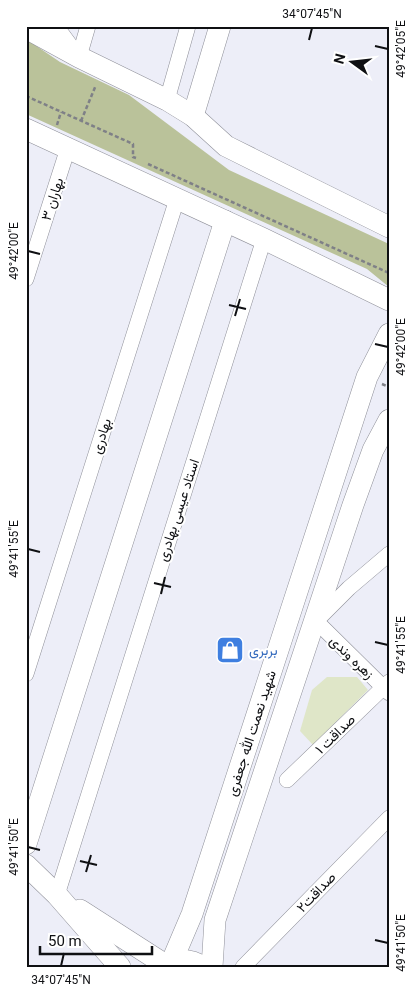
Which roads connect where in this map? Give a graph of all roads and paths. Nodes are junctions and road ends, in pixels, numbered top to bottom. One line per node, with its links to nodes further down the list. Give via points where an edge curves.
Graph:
1 (56, 26): 6 (street)
2 (88, 26): 6 (street)
3 (188, 26): 9 (street)
4 (220, 26): 10 (street)
5 (26, 28): 6 (street)
6 (79, 57): 7 (street)
7 (103, 69): 9 (street); 11 (path)
8 (26, 96): 11 (path)
9 (167, 100): 10 (street)
10 (193, 116): 16 (street, via 226,146)
11 (81, 121): 18 (path, via 133,144 133,157)
12 (26, 129): 13 (street)
13 (68, 148): 14 (street); 19 (street, بهاران ۳)
14 (176, 199): 15 (street); 25 (street, بهادری)
15 (225, 221): 17 (street); 29 (street)
16 (389, 227)
17 (264, 239): 20 (street); 31 (street, استاد عیسی بهادری)
18 (389, 273)
19 (26, 279)
20 (389, 300)
21 (389, 334): 33 (street, شهید نعمت الله جعفری, via 367,377 192,914)
22 (389, 420): 24 (street, شهید نعمت الله جعفری, via 372,450)
23 (389, 554): 24 (street)
24 (316, 621): 26 (street, زهره وندی); 35 (street, شهید نعمت الله جعفری, via 215,920)
25 (26, 674)
26 (387, 687): 27 (street, صداقت ۱)
27 (287, 780)
28 (389, 818): 36 (street, صداقت۲)
29 (26, 844)
30 (26, 865): 31 (street)
31 (56, 895): 32 (street); 33 (street)
32 (112, 963)
33 (165, 964): 34 (street, via 181,960)
34 (203, 967)
35 (212, 967)
36 (243, 967)

